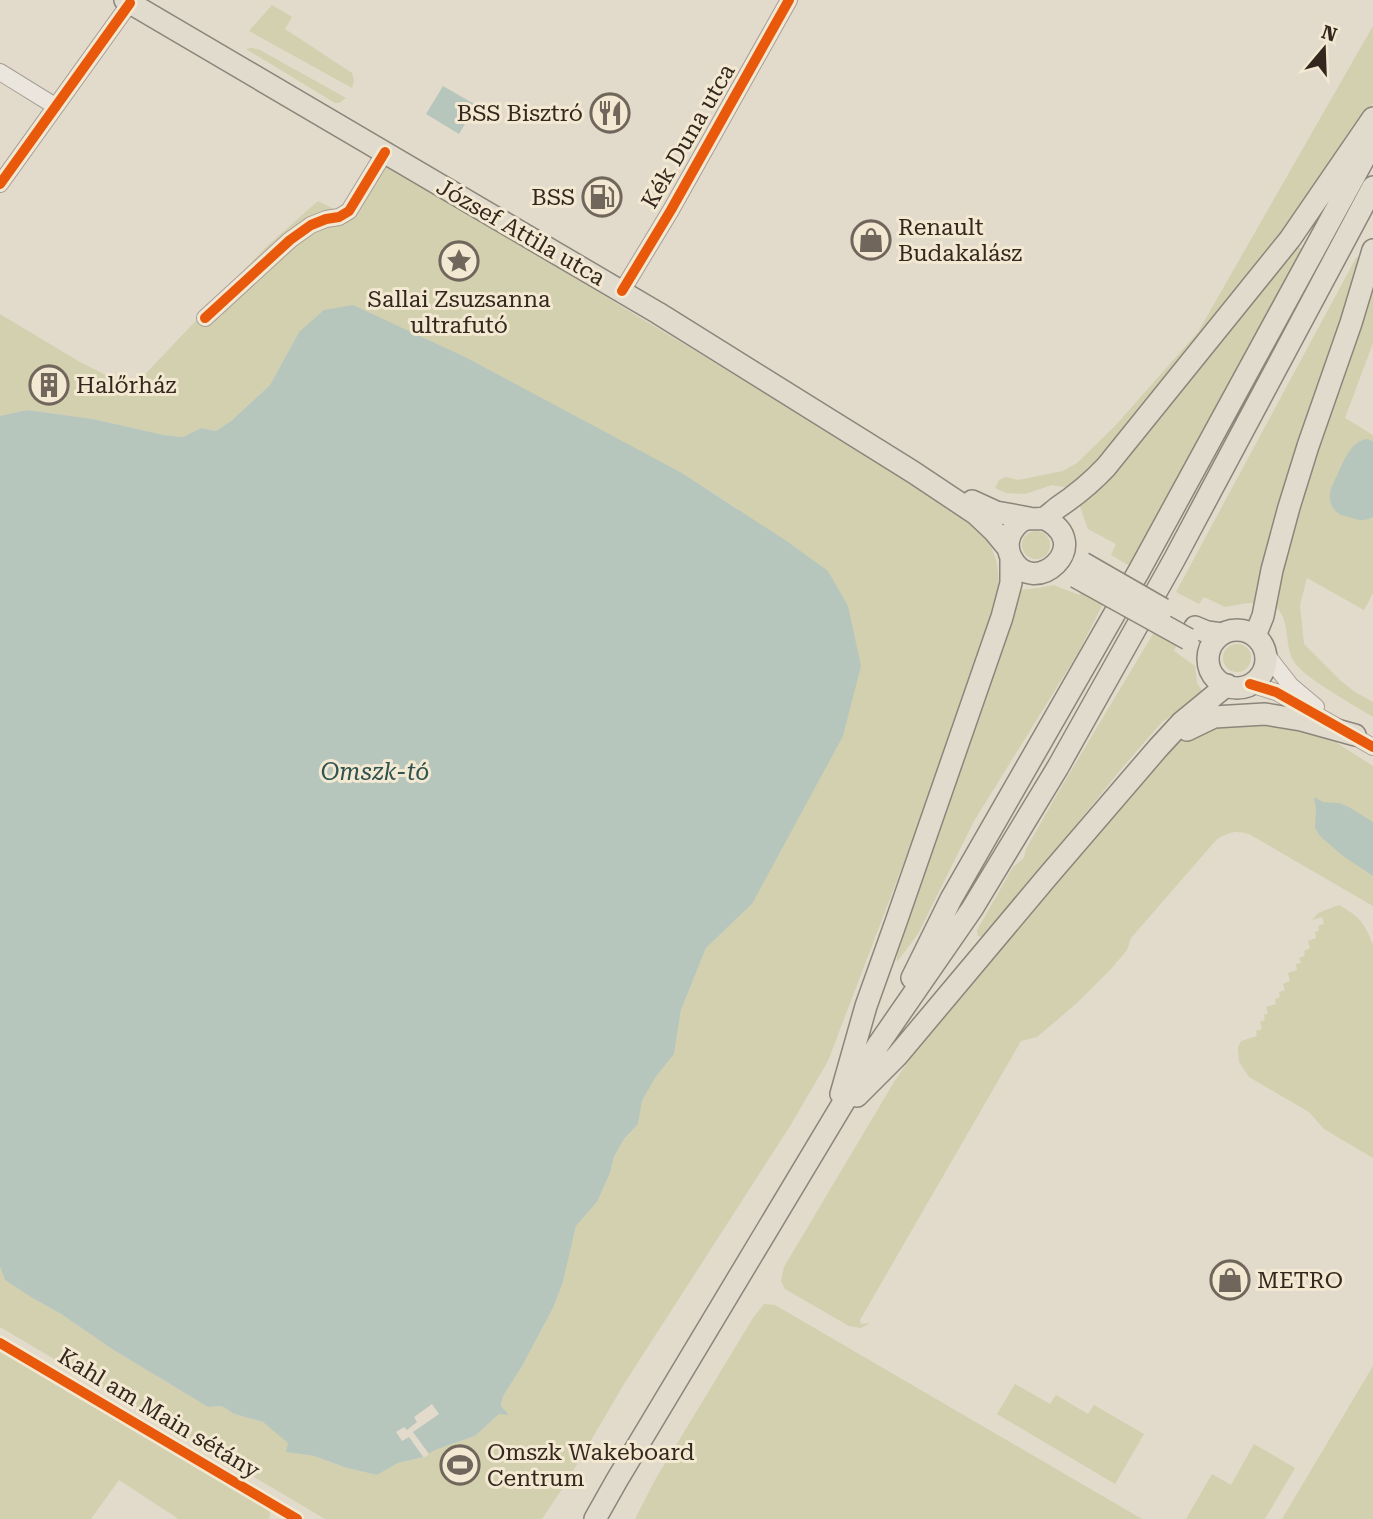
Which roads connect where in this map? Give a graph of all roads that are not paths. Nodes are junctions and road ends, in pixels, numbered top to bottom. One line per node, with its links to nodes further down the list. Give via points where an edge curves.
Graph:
1 (789, 0): 11 (street, Kék Duna utca)
2 (135, 3): 4 (street); 7 (main road, József Attila utca)
3 (0, 72): 4 (street)
4 (55, 106): 8 (street)
5 (1373, 118): 14 (main road, via 1290,239 1106,467 1092,482)
6 (1373, 142): 28 (main road, via 1139,571 951,900)
7 (385, 152): 11 (main road, József Attila utca); 12 (street, via 349,211 311,225 290,240)
8 (0, 184)
9 (1373, 187): 28 (main road, via 1058,767 972,909)
10 (1373, 250): 21 (main road, via 1289,507 1272,569)
11 (622, 292): 13 (main road, József Attila utca)
12 (205, 318)
13 (913, 472): 14 (main road, József Attila utca, via 996,512); 16 (main road, József Attila utca, via 976,514)
14 (1036, 518): 15 (main road, via 1058,528); 16 (main road, via 1013,529)
15 (1064, 545): 17 (main road, via 1060,560); 18 (main road)
16 (1009, 554): 17 (main road, via 1024,571); 29 (main road, via 1011,583 1002,617 866,1006)
17 (1049, 570): 18 (main road)
18 (1079, 570): 19 (main road, bridge)
19 (1192, 633): 20 (main road); 22 (main road)
20 (1222, 635): 21 (main road, via 1247,632); 22 (main road)
21 (1260, 645): 23 (main road, via 1266,662); 25 (street, via 1291,685)
22 (1209, 656): 24 (main road, via 1213,674)
23 (1250, 684): 24 (main road); 25 (street, via 1276,692)
24 (1227, 685): 27 (main road)
25 (1355, 735): 26 (street); 27 (main road, via 1265,714 1214,717)
26 (1373, 747)
27 (1158, 748): 29 (main road, via 897,1056)
28 (878, 1045): 29 (main road)
29 (833, 1120): 30 (main road)
30 (617, 1480): 31 (main road); 32 (main road)
31 (584, 1519)
32 (595, 1519)

